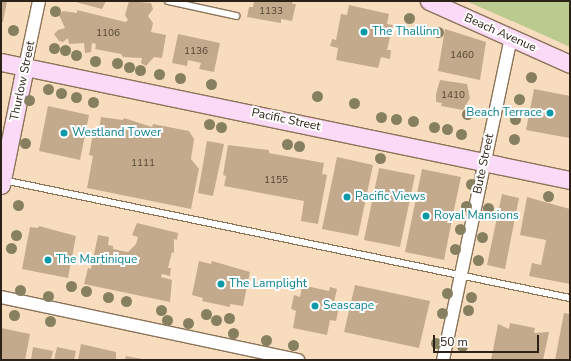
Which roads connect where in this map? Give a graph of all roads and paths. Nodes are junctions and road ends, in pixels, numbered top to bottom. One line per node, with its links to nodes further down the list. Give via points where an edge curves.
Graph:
1 (39, 1): 8 (street, Thurlow Street)
2 (168, 1): 4 (lane)
3 (429, 1): 5 (street, Beach Avenue)
4 (236, 16)
5 (511, 38): 7 (street, Beach Avenue); 9 (street, Bute Street)
6 (1, 62): 8 (street, Pacific Street)
7 (570, 64)
8 (25, 67): 9 (street, Pacific Street); 11 (street, Thurlow Street)
9 (484, 162): 10 (street, Pacific Street); 12 (street, Bute Street)
10 (570, 180)
11 (1, 182): 12 (lane)
12 (460, 276): 14 (lane); 16 (street, Bute Street)
13 (1, 297): 15 (street)
14 (570, 298)
15 (298, 360)
16 (443, 360)

